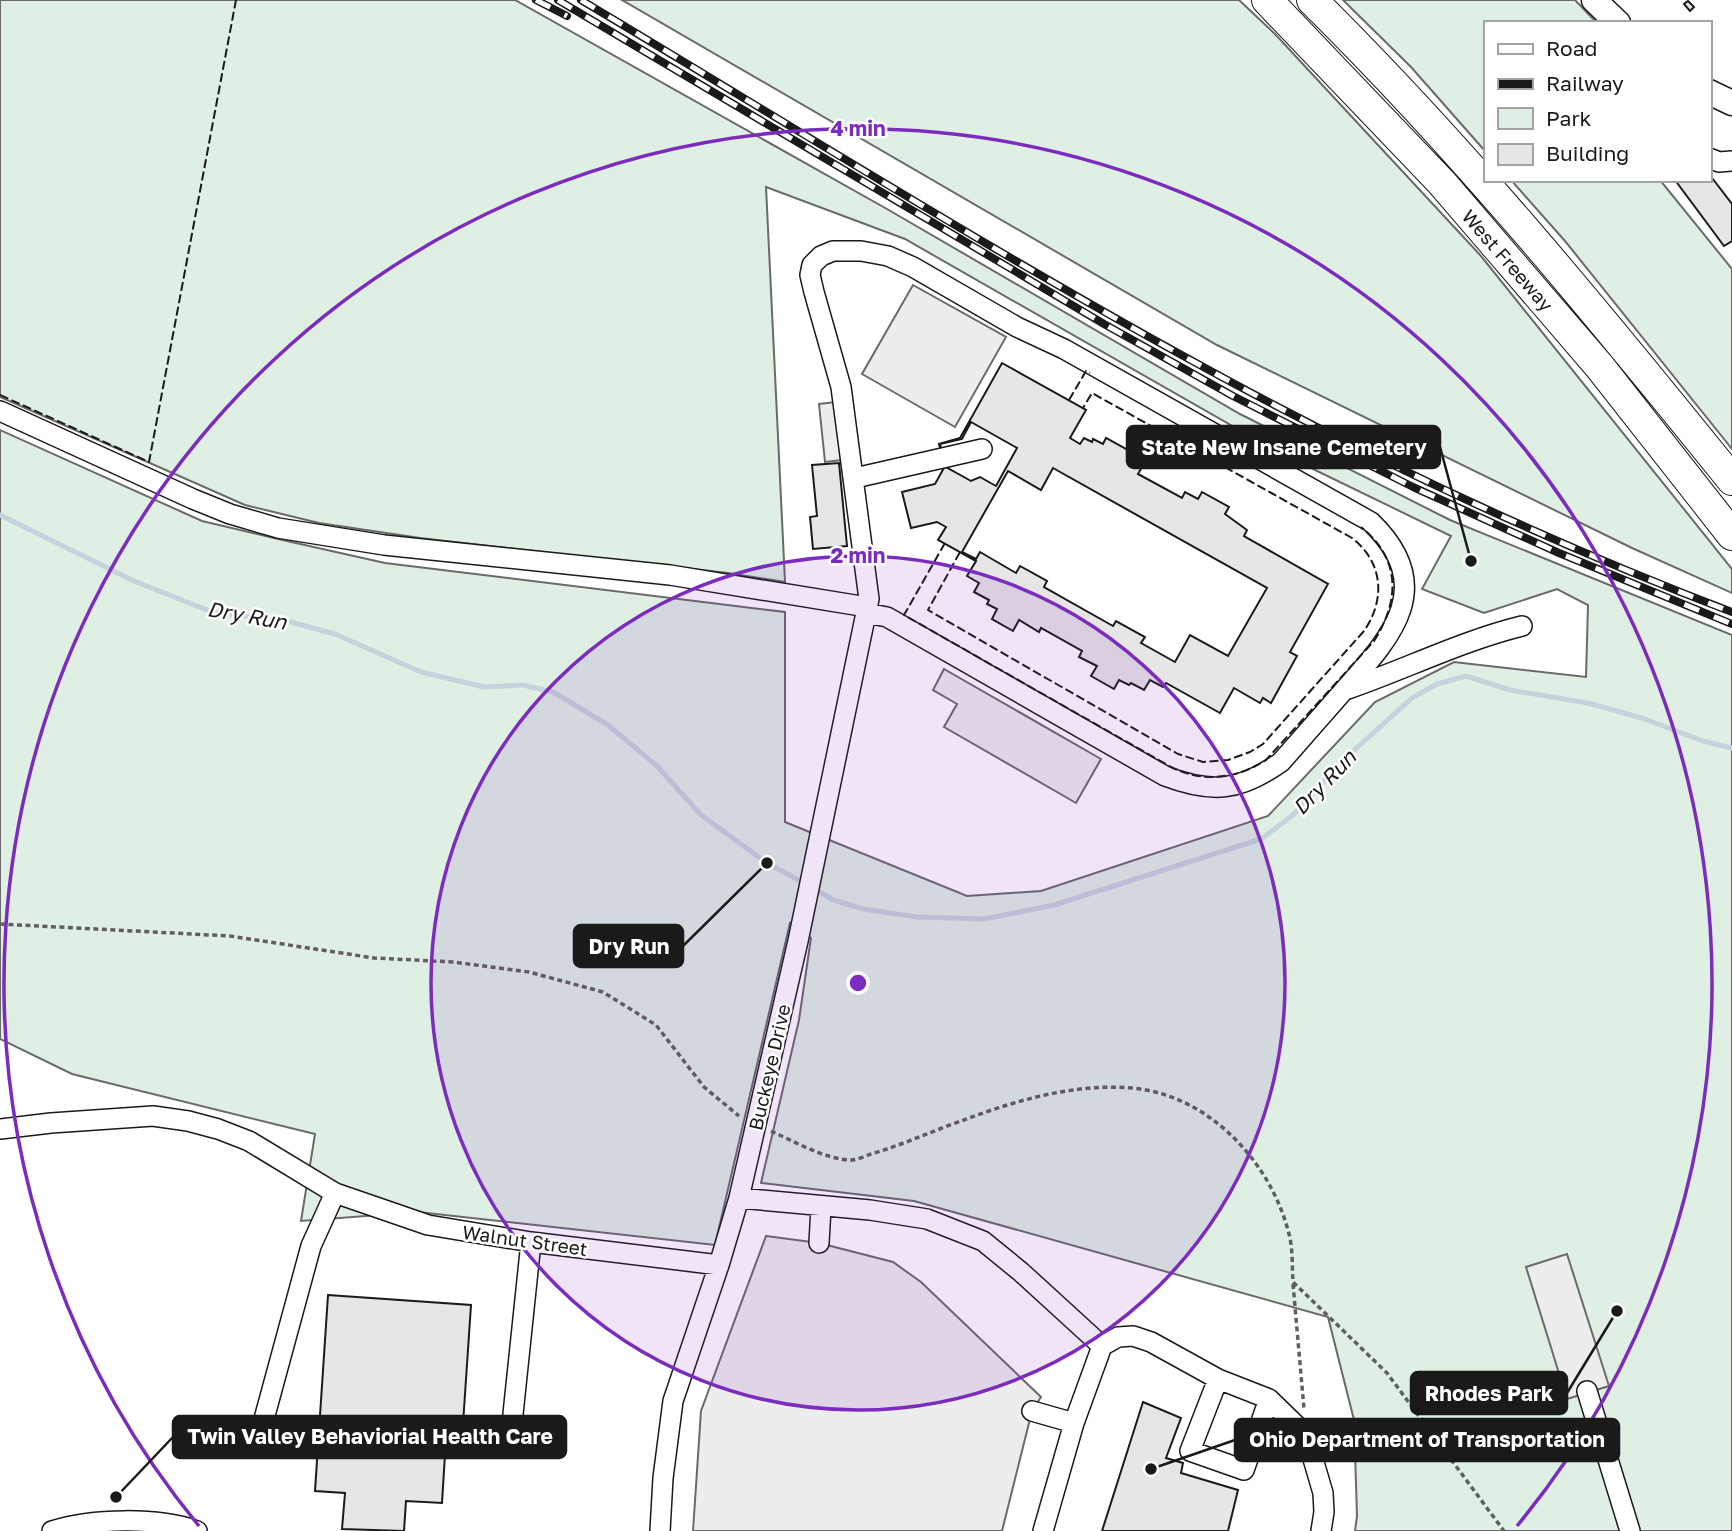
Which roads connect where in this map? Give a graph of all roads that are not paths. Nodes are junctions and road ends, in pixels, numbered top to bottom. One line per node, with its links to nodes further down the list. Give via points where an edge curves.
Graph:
1 (1267, 0): 13 (highway, West Freeway, via 1442,183 1600,367)
2 (1312, 0): 12 (highway, West Freeway, via 1444,139 1608,325)
3 (1594, 0): 4 (main road)
4 (1616, 21)
5 (1711, 94): 6 (main road)
6 (1732, 103)
7 (1711, 159): 8 (lane)
8 (1732, 161)
9 (0, 411): 14 (lane, via 205,504 278,528 384,545 670,575)
10 (982, 449): 11 (lane)
11 (855, 478): 14 (lane); 16 (lane, via 841,387 810,275 812,265 833,251 888,256 914,267 1371,523 1398,556 1404,601 1382,648)
12 (1732, 480)
13 (1732, 535)
14 (867, 606): 16 (lane, via 1165,776 1191,786 1238,785 1261,776 1282,762); 19 (lane, Buckeye Drive)
15 (1522, 625): 16 (lane)
16 (1344, 691)
17 (0, 1129): 18 (lane, Walnut Street, via 153,1116 188,1121 249,1141)
18 (335, 1193): 21 (lane, Walnut Street, via 428,1225); 30 (lane, via 311,1246)
19 (739, 1198): 20 (lane); 23 (lane, Buckeye Drive)
20 (821, 1207): 22 (lane); 24 (lane, via 927,1219 982,1241)
21 (531, 1242): 23 (lane, Walnut Street); 29 (lane)
22 (819, 1243)
23 (719, 1265): 34 (lane, Buckeye Drive, via 673,1401)
24 (1102, 1346): 25 (lane, via 1118,1337 1133,1336); 31 (lane)
25 (1218, 1379): 27 (lane); 27 (lane, via 1190,1451 1244,1470)
26 (1587, 1391): 37 (lane)
27 (1269, 1399): 36 (lane, via 1307,1434 1323,1493)
28 (1032, 1410): 31 (lane)
29 (513, 1414)
30 (264, 1419)
31 (1074, 1423): 35 (lane)
32 (52, 1531): 33 (lane, via 123,1520 182,1525)
33 (197, 1531)
34 (660, 1531)
35 (1043, 1531)
36 (1321, 1531)
37 (1630, 1531)

